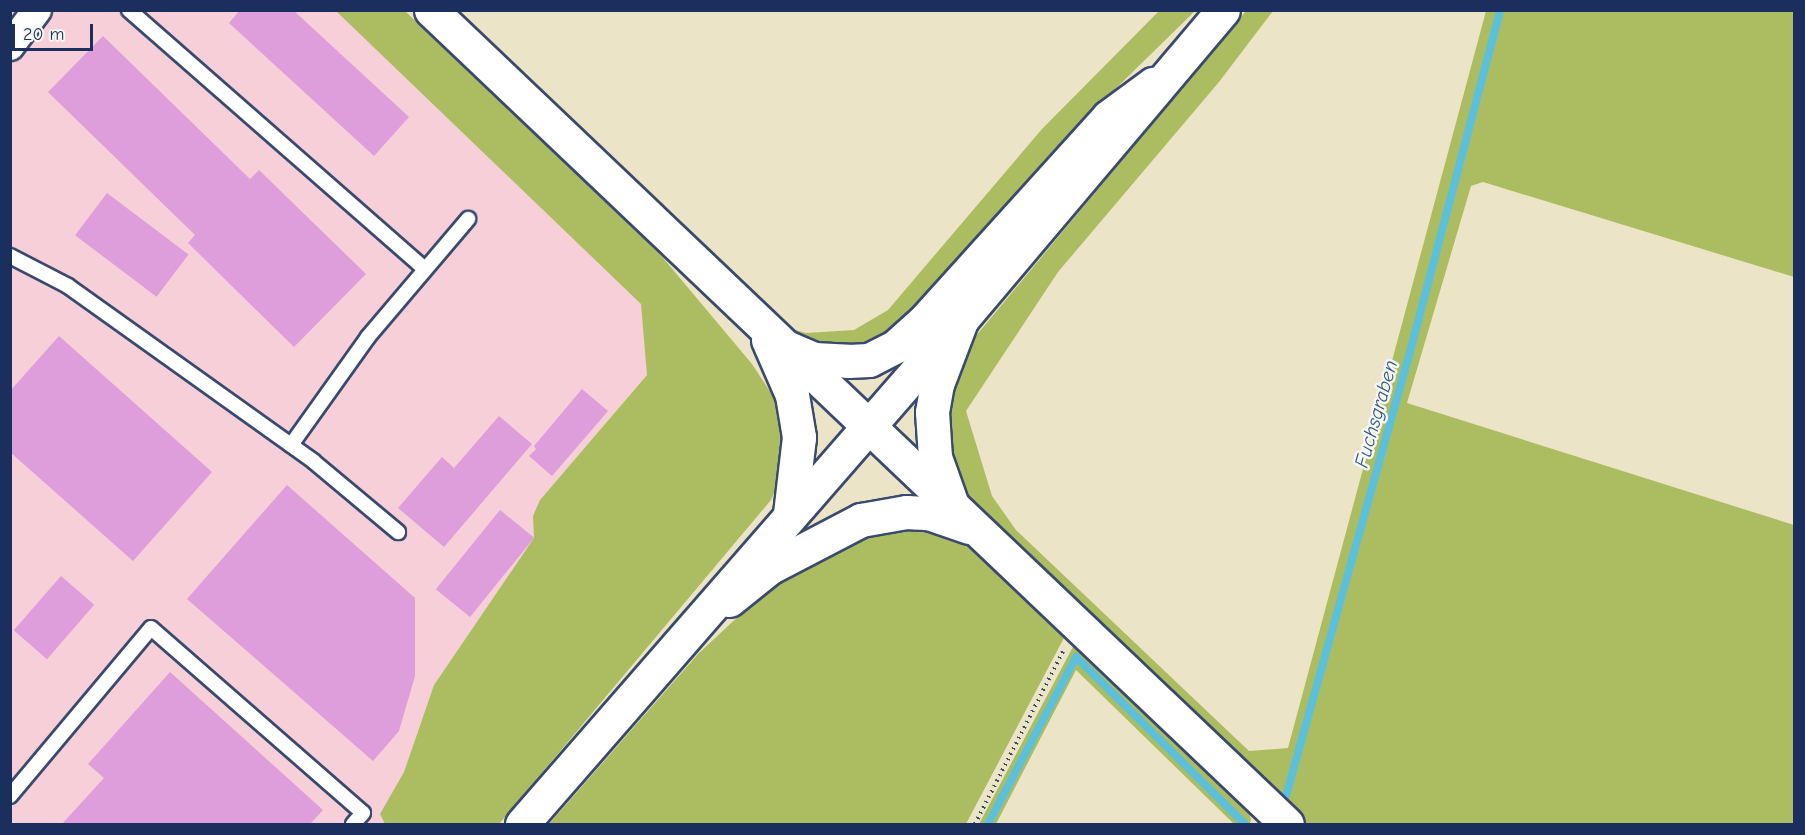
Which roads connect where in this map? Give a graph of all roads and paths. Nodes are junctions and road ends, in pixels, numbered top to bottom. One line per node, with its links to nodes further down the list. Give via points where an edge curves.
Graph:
1 (37, 10): 5 (street)
2 (129, 10): 9 (lane)
3 (431, 10): 11 (street)
4 (1223, 10): 6 (street)
5 (10, 46)
6 (1172, 71): 10 (street); 11 (street, via 1108,117 923,322 896,346 869,360 848,362 814,359)
7 (468, 219): 9 (lane)
8 (10, 256): 13 (lane, via 68,286)
9 (425, 269): 13 (lane, via 368,337)
10 (962, 319): 12 (street); 14 (street, via 937,384 932,412 935,457)
11 (772, 336): 12 (street); 15 (street, via 792,395 799,437)
12 (867, 427): 14 (street); 15 (street)
13 (291, 445): 17 (lane)
14 (953, 506): 16 (street)
15 (790, 514): 19 (street)
16 (979, 531): 18 (street); 19 (street, via 928,513 906,512 861,520 769,568)
17 (399, 532)
18 (1078, 624): 21 (street); 24 (path)
19 (692, 629): 23 (street)
20 (10, 796): 22 (lane, via 151,628 363,813)
21 (1278, 815)
22 (353, 825)
23 (522, 825)
24 (975, 825)

